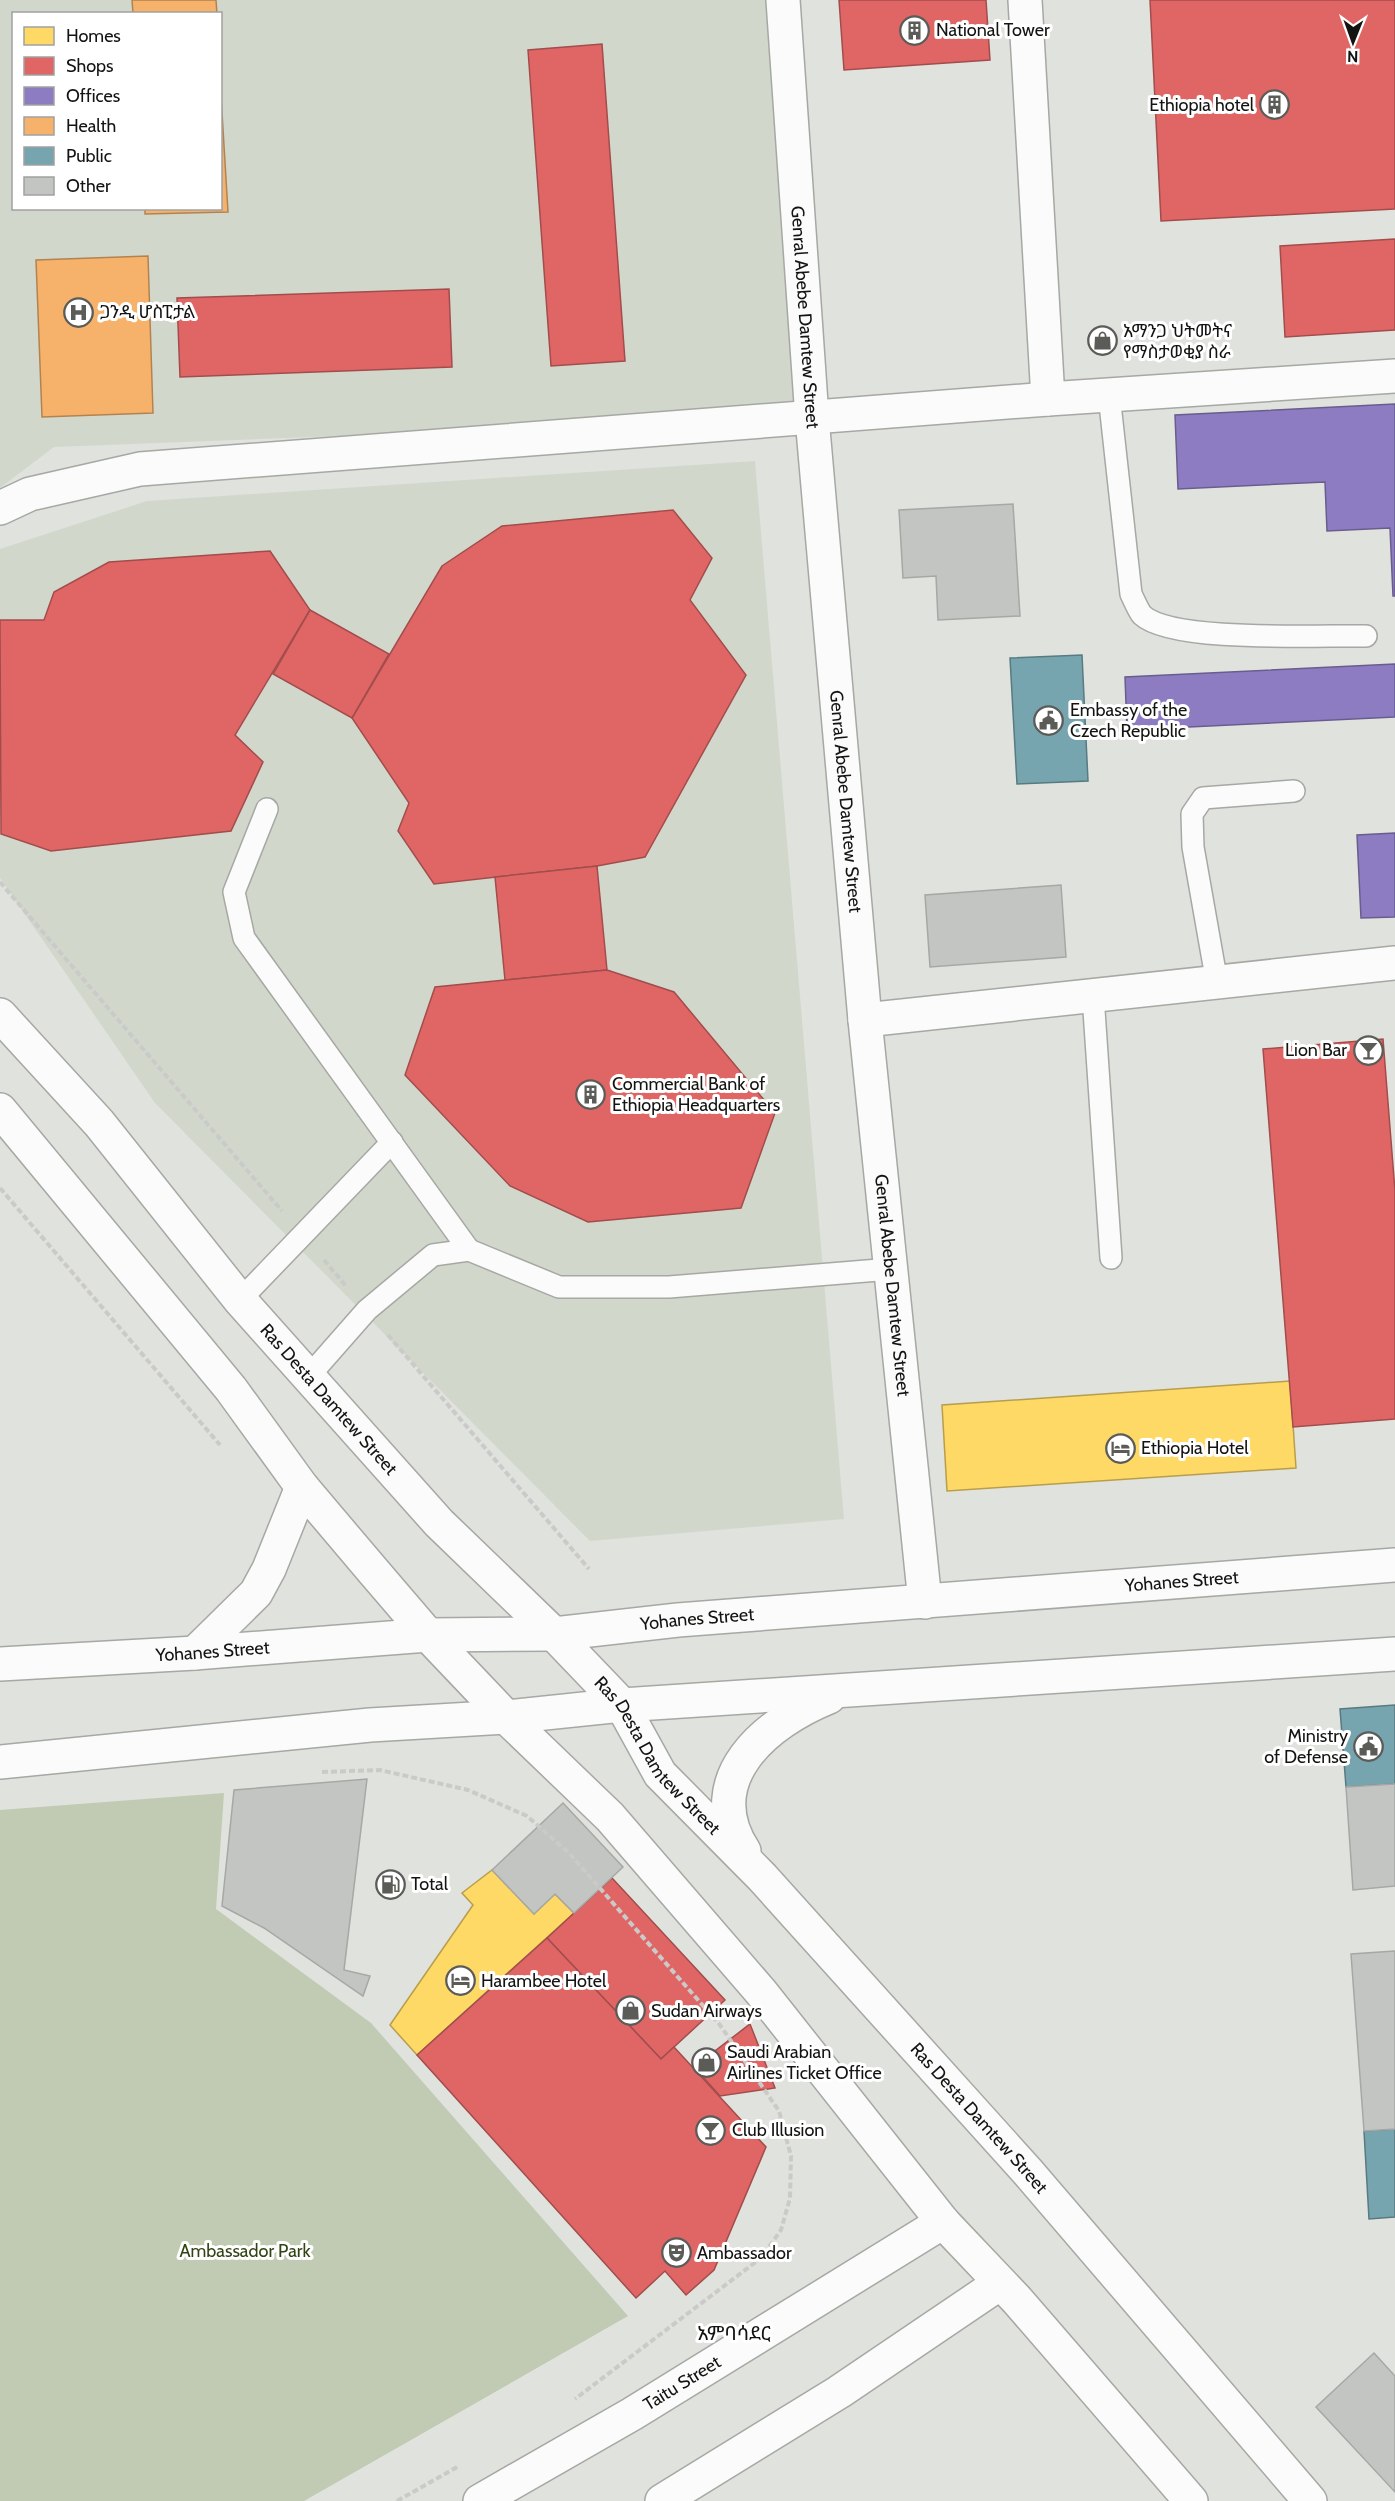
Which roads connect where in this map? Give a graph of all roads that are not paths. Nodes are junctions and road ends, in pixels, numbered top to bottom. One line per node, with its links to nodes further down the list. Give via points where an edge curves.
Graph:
1 (783, 0): 6 (main road, Genral Abebe Damtew Street)
2 (1025, 0): 5 (main road)
3 (1395, 376): 4 (main road)
4 (1109, 395): 5 (main road); 8 (lane, via 1131,594 1142,614 1159,624 1192,633)
5 (1048, 399): 6 (main road)
6 (812, 418): 7 (main road, via 140,469 30,494); 15 (main road, Genral Abebe Damtew Street)
7 (0, 508)
8 (1366, 636)
9 (1294, 791): 12 (lane, via 1203,798 1192,814 1193,847)
10 (267, 809): 17 (lane, via 234,892 243,938)
11 (1395, 963): 12 (main road)
12 (1217, 983): 13 (main road)
13 (1093, 996): 15 (main road); 19 (lane)
14 (0, 1015): 21 (main road, Ras Desta Damtew Street, via 99,1123)
15 (865, 1020): 20 (main road, Genral Abebe Damtew Street)
16 (0, 1110): 23 (main road, via 231,1389)
17 (392, 1142): 18 (lane); 21 (lane)
18 (470, 1250): 20 (lane, via 559,1287 669,1287); 22 (lane, via 433,1255 367,1310)
19 (1111, 1258)
20 (891, 1269): 25 (main road, Genral Abebe Damtew Street)
21 (240, 1300): 22 (main road, Ras Desta Damtew Street)
22 (309, 1376): 26 (main road, Ras Desta Damtew Street, via 439,1523)
23 (302, 1486): 27 (main road); 28 (main road, via 256,1593)
24 (1395, 1565): 25 (main road, Yohanes Street)
25 (925, 1602): 26 (main road, Yohanes Street, via 678,1620)
26 (554, 1634): 27 (main road, Yohanes Street); 32 (main road, Ras Desta Damtew Street)
27 (428, 1635): 28 (main road, Yohanes Street); 33 (main road)
28 (195, 1653): 30 (main road, Yohanes Street)
29 (1395, 1654): 31 (main road)
30 (0, 1664)
31 (847, 1690): 32 (main road); 35 (main road, via 803,1708 774,1727 747,1755 729,1784 728,1816 740,1844)
32 (622, 1705): 33 (main road); 35 (main road, Ras Desta Damtew Street, via 660,1774)
33 (506, 1717): 34 (main road, via 370,1725); 36 (main road, via 610,1817 761,1992)
34 (0, 1762)
35 (762, 1877): 41 (main road, Ras Desta Damtew Street, via 1085,2236)
36 (943, 2222): 37 (main road); 38 (main road, Taitu Street, via 632,2414)
37 (1000, 2283): 39 (main road, via 839,2392); 40 (main road)
38 (480, 2501)
39 (662, 2501)
40 (1191, 2501)
41 (1310, 2501)

